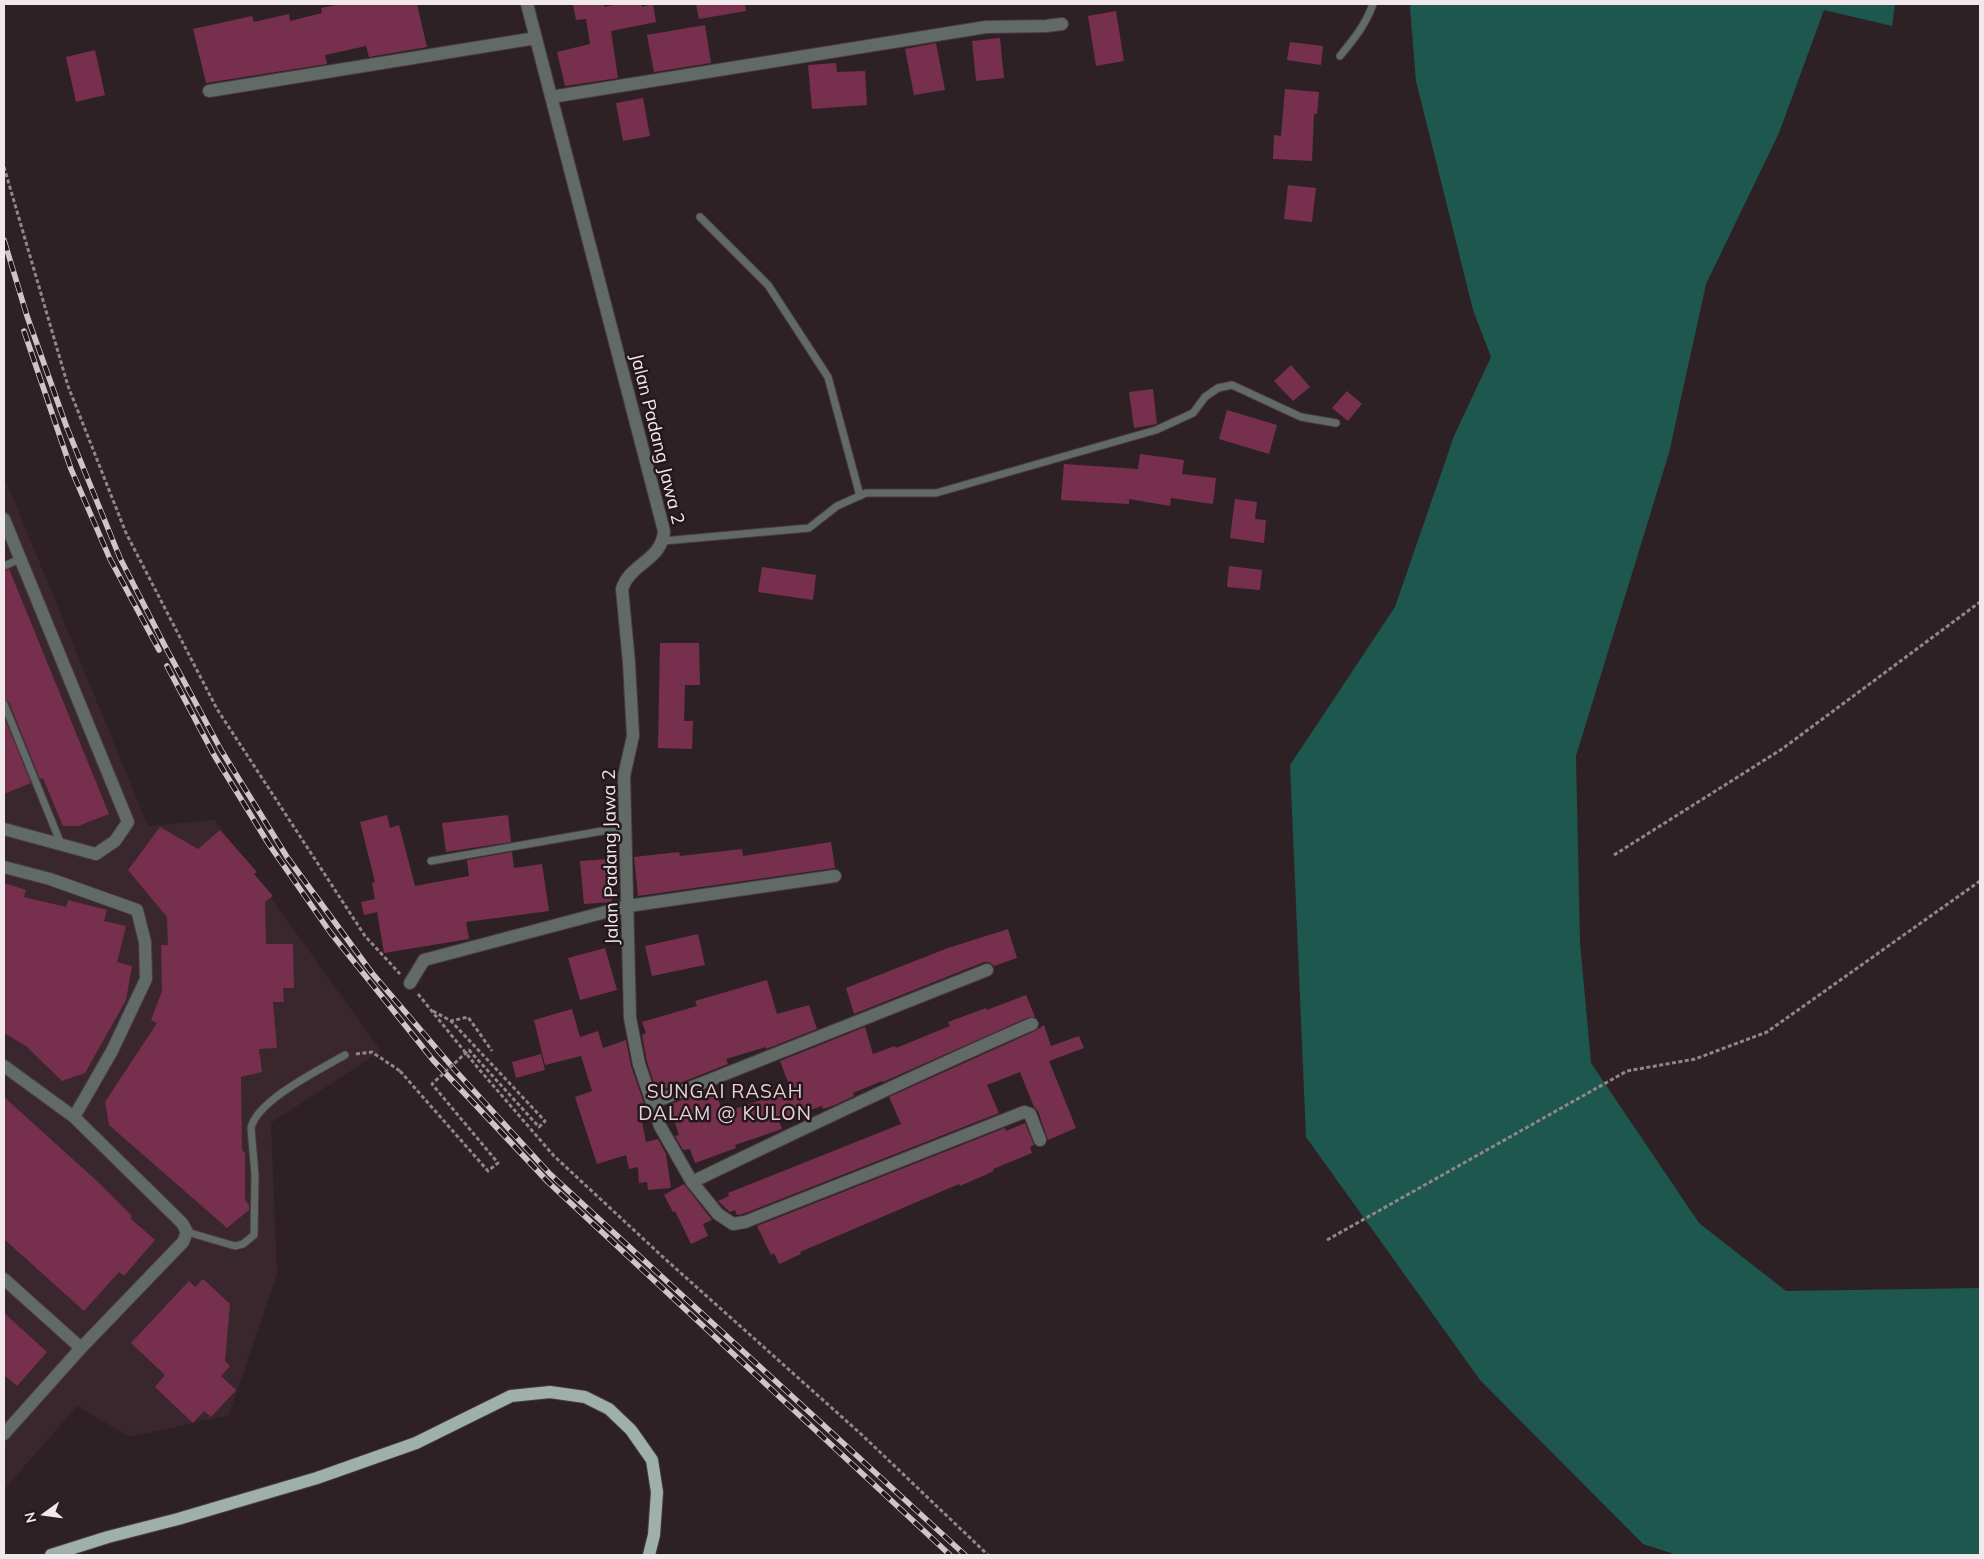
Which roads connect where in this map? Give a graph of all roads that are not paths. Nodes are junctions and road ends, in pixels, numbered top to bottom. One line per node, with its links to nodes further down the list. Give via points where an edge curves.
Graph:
1 (528, 4): 4 (street, Jalan Padang Jawa 2)
2 (1373, 4): 5 (lane, via 1355,38)
3 (1062, 24): 7 (street, via 986,27)
4 (536, 38): 6 (street); 7 (street, Jalan Padang Jawa 2)
5 (1340, 56)
6 (209, 91)
7 (551, 97): 12 (street, Jalan Padang Jawa 2, via 664,531)
8 (700, 217): 10 (lane, via 768,285 828,377)
9 (1336, 423): 10 (lane, via 1301,418 1232,385 1218,388 1205,397 1193,413 1156,430 936,493 866,493)
10 (860, 496): 12 (lane, via 837,506 809,528)
11 (4, 519): 13 (street)
12 (663, 542): 16 (street, Jalan Padang Jawa 2, via 658,551 624,580 622,589 633,736 624,776)
13 (20, 559): 14 (lane); 18 (street, via 128,822 115,841 96,854)
14 (4, 566)
15 (4, 704): 18 (lane)
16 (625, 827): 19 (lane); 22 (street, Jalan Padang Jawa 2)
17 (4, 829): 18 (street)
18 (61, 844)
19 (432, 861)
20 (4, 867): 29 (street, via 50,879 137,910 145,942 146,980 112,1051)
21 (835, 876): 22 (street)
22 (628, 906): 24 (street, via 424,960); 28 (street, Jalan Padang Jawa 2, via 630,1018 639,1064)
23 (987, 970): 28 (street)
24 (410, 983)
25 (1032, 1024): 31 (street, via 865,1098)
26 (346, 1055): 32 (lane, via 275,1098 253,1121 254,1235 235,1246)
27 (4, 1066): 29 (street)
28 (652, 1103): 31 (street, Jalan Padang Jawa 2, via 660,1126)
29 (74, 1117): 32 (street, via 182,1223)
30 (1040, 1140): 31 (street, Jalan Padang Jawa 2, via 1030,1114 1024,1112 733,1224 718,1214)
31 (692, 1182)
32 (185, 1237): 34 (street)
33 (4, 1279): 34 (street)
34 (81, 1348): 35 (street)
35 (4, 1434)
36 (51, 1555): 37 (main road, via 317,1478 416,1443 511,1396 550,1392 585,1397 608,1409 631,1430 652,1460 657,1492)
37 (649, 1555)

